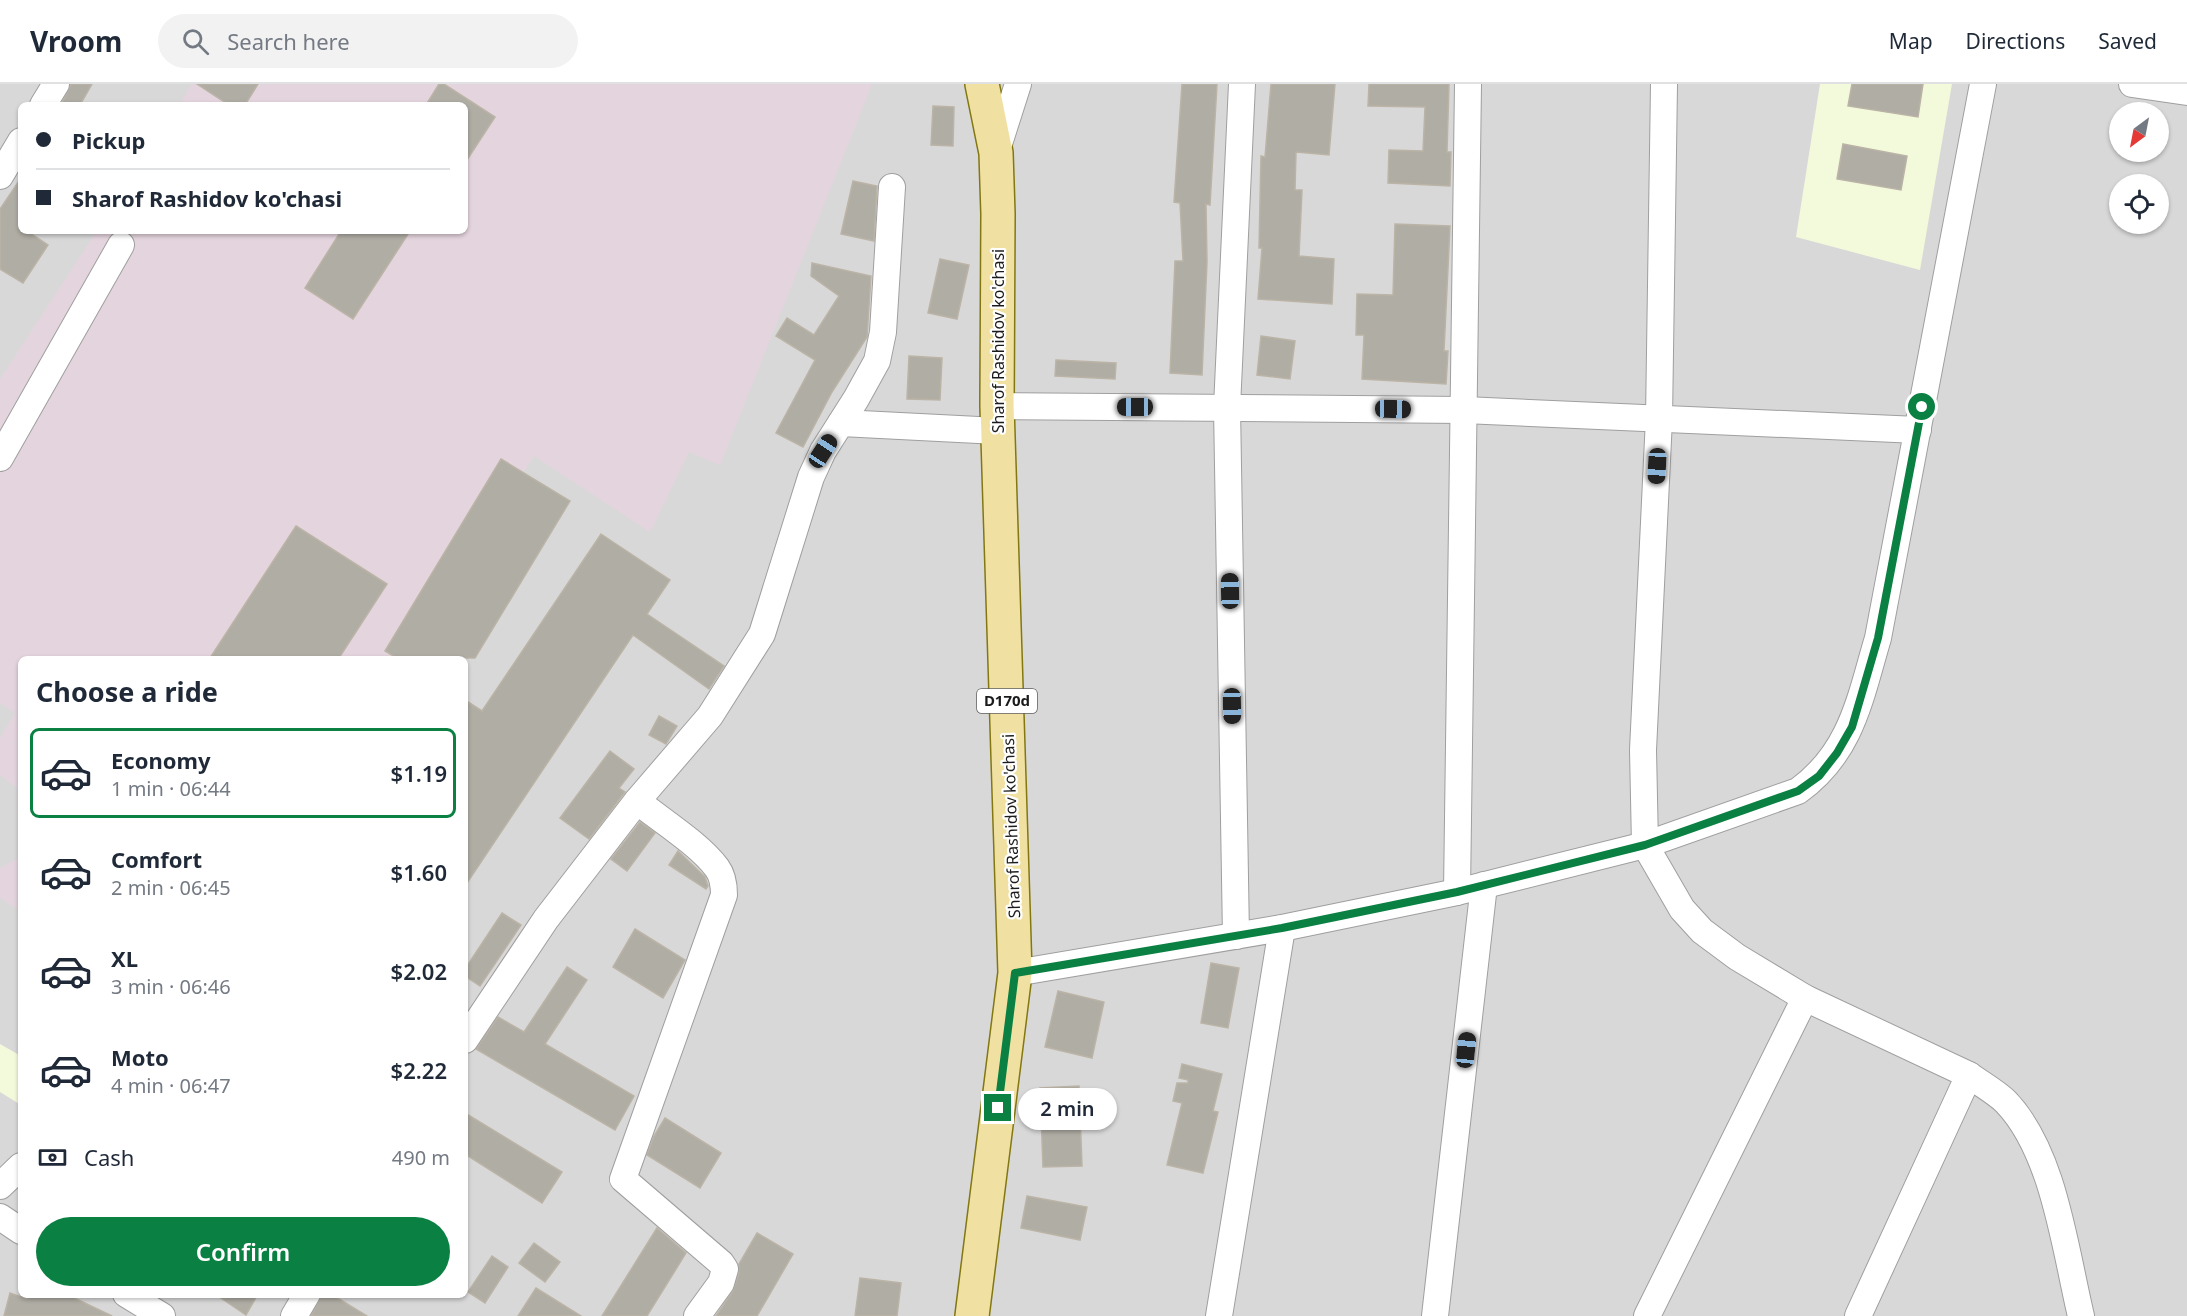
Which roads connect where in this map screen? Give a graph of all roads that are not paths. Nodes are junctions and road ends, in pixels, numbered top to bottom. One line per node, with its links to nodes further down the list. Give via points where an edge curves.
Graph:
1 (56, 84): 10 (street)
2 (982, 84): 12 (main road, Sharof Rashidov ko'chasi / D170d)
3 (1018, 84): 12 (street)
4 (1242, 84): 16 (street)
5 (1468, 84): 17 (street)
6 (1664, 84): 19 (street)
7 (1983, 84): 21 (street)
8 (2132, 84): 9 (street)
9 (2187, 92)
10 (45, 102)
11 (18, 146): 13 (street)
12 (996, 153): 18 (main road, Sharof Rashidov ko'chasi / D170d)
13 (0, 176)
14 (892, 187): 20 (street, via 883,332 877,361)
15 (121, 245): 22 (street)
16 (1227, 407): 17 (street); 18 (street); 28 (street)
17 (1464, 410): 19 (street); 26 (street)
18 (997, 418): 20 (street); 29 (main road, Sharof Rashidov ko'chasi / D170d)
19 (1659, 418): 21 (street); 24 (street, via 1643,750)
20 (841, 423): 23 (street, via 811,477 762,634 710,716)
21 (1918, 430): 24 (street, via 1878,638 1852,727 1837,753 1819,776 1798,791)
22 (0, 458)
23 (637, 801): 31 (street, via 546,919); 40 (street, via 719,869 723,882 724,895 622,1179 725,1269 721,1283)
24 (1645, 845): 25 (street); 30 (street, via 1682,909 1702,931)
25 (1484, 885): 26 (street); 43 (street)
26 (1457, 892): 27 (street)
27 (1282, 928): 28 (street); 42 (street)
28 (1236, 936): 29 (street)
29 (1015, 973): 41 (main road, Sharof Rashidov ko'chasi / D170d)
30 (1805, 998): 32 (street); 44 (street)
31 (468, 1036)
32 (1969, 1076): 37 (street); 45 (street, via 2005,1100 2038,1147)
33 (18, 1169): 34 (street)
34 (0, 1186)
35 (133, 1298): 38 (street)
36 (305, 1298): 39 (street)
37 (1868, 1312)
38 (162, 1316)
39 (294, 1316)
40 (697, 1316)
41 (972, 1316)
42 (1219, 1316)
43 (1435, 1316)
44 (1647, 1316)
45 (2081, 1316)

